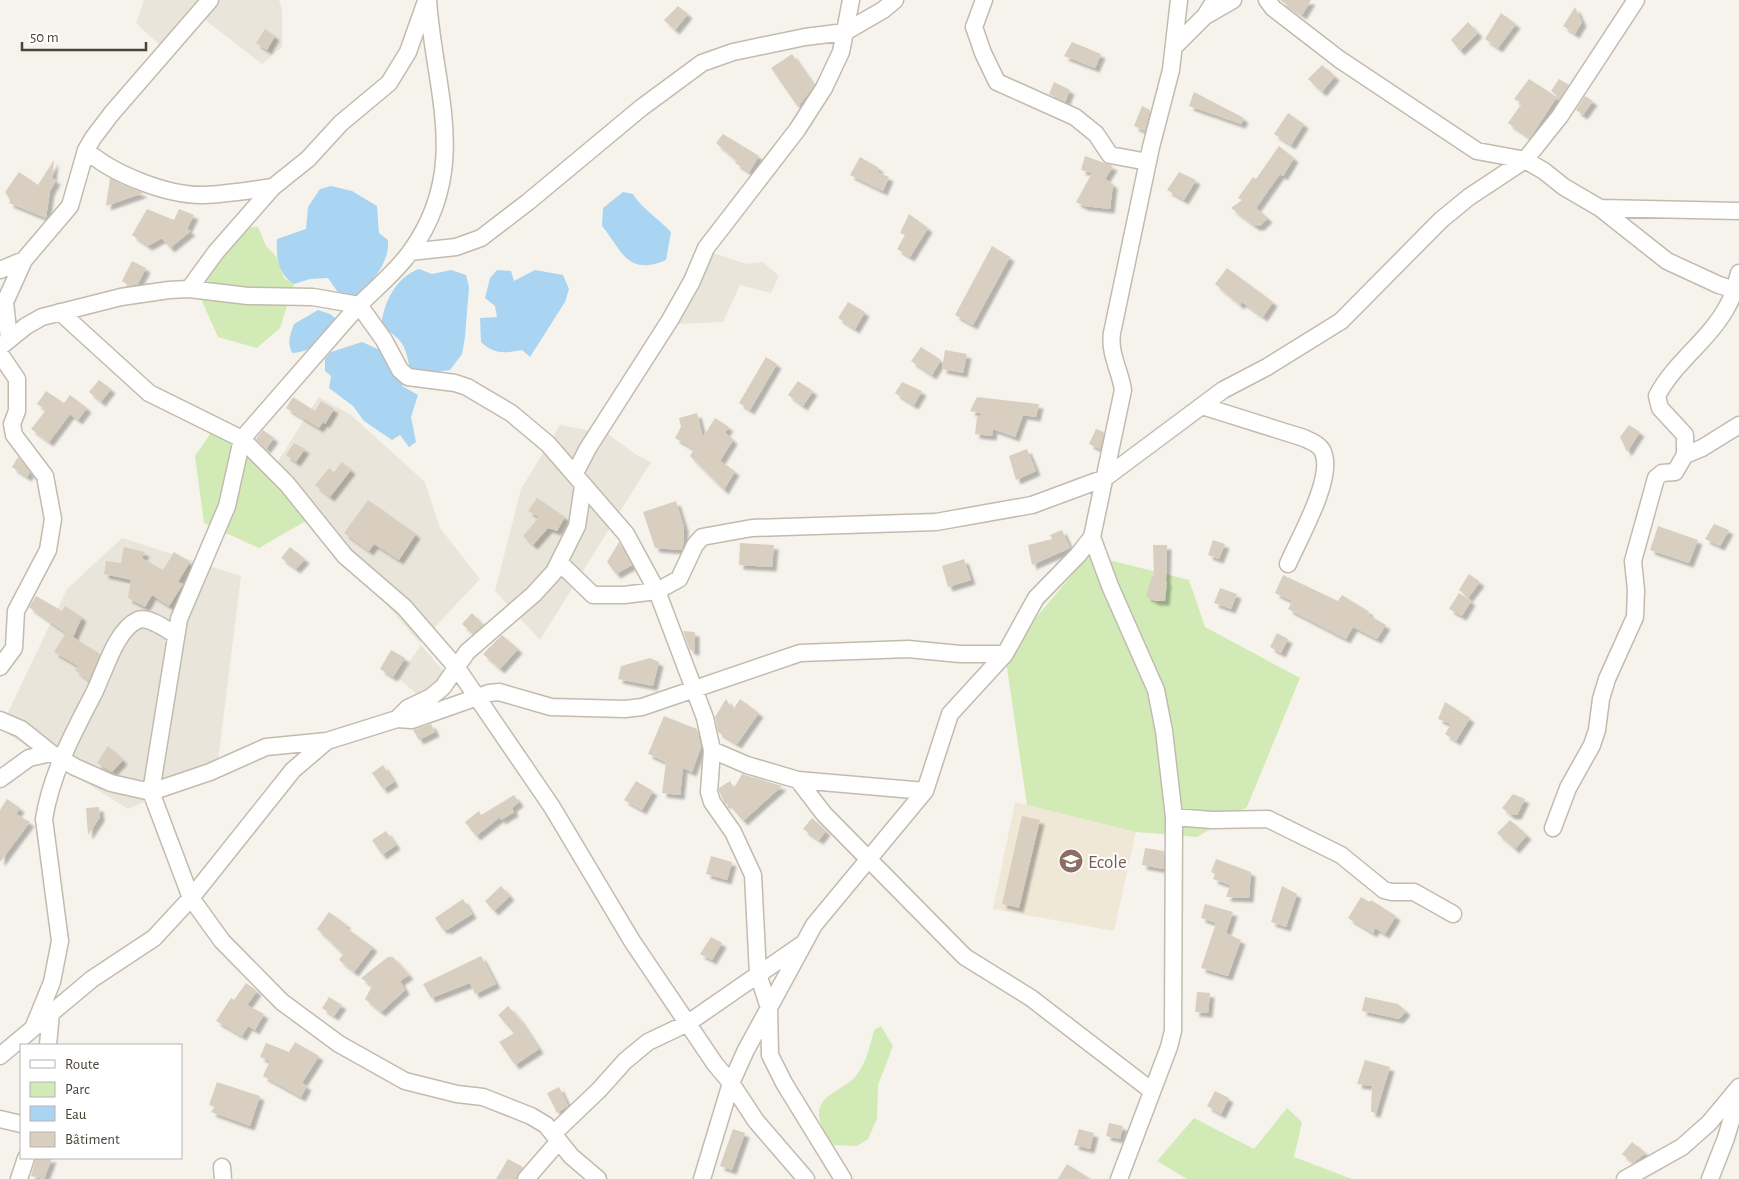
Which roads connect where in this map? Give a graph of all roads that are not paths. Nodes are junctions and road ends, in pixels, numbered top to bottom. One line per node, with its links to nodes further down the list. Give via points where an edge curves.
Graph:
1 (210, 0): 14 (street, via 112,113)
2 (427, 0): 17 (street, via 408,52 389,83 341,123 308,159); 20 (street, via 444,113 445,153 434,208)
3 (852, 0): 12 (street)
4 (895, 0): 12 (street)
5 (984, 0): 16 (street, via 974,27 997,82 1075,118 1096,134 1110,155)
6 (1179, 0): 13 (street)
7 (1215, 0): 11 (street)
8 (1232, 0): 11 (street)
9 (1267, 0): 15 (street, via 1339,59 1477,151)
10 (1636, 0): 15 (street, via 1560,116)
11 (1205, 16): 13 (street)
12 (846, 32): 20 (street, via 751,48 702,63 641,108 481,238 456,247); 36 (street, via 842,52 824,88 797,130 706,248 670,320 600,428)
13 (1175, 46): 16 (street)
14 (86, 150): 17 (street, via 114,170 178,193 202,195); 21 (street, via 70,206)
15 (1525, 160): 18 (street); 31 (street, via 1468,197 1441,220 1341,321 1223,390)
16 (1148, 162): 35 (street, via 1111,344 1123,390)
17 (273, 187): 24 (street, via 221,246)
18 (1600, 208): 19 (street); 25 (street, via 1667,261)
19 (1739, 211)
20 (410, 252): 27 (street)
21 (24, 260): 22 (street); 26 (street)
22 (0, 270)
23 (1739, 273): 25 (street)
24 (189, 289): 27 (street, via 248,296 313,297); 28 (street, via 121,297)
25 (1737, 290): 34 (street, via 1717,322 1672,371 1657,396 1660,408 1685,435)
26 (3, 300): 29 (street)
27 (359, 306): 33 (street); 36 (street, via 384,340 400,370 408,377 455,383 484,396 537,434)
28 (60, 312): 29 (street, via 42,317); 33 (street, via 149,393)
29 (4, 337)
30 (0, 354): 43 (street, via 17,379 17,411 12,424 14,435 45,476 53,519 48,550 16,611 14,648)
31 (1202, 406): 35 (street); 39 (street, via 1304,438 1316,443 1324,454 1322,487)
32 (1739, 425): 34 (street)
33 (242, 439): 41 (street, via 227,506 183,605); 44 (street, via 287,484 345,556 404,607)
34 (1685, 455): 57 (street, via 1674,472 1662,473 1656,478 1633,561 1635,617 1607,678 1592,745 1568,788)
35 (1105, 478): 37 (street); 40 (street, via 1032,505 936,522 752,528 702,537 695,544 679,579)
36 (579, 480): 38 (street, via 577,526); 40 (street, via 626,534)
37 (1092, 537): 42 (street, via 1036,598); 56 (street, via 1156,690)
38 (560, 563): 40 (street, via 593,595 624,596); 44 (street, via 534,594 478,641)
39 (1288, 564)
40 (657, 591): 45 (street)
41 (176, 635): 51 (street, via 146,619 138,620 123,633); 55 (street)
42 (1005, 654): 45 (street, via 908,649 800,653); 54 (street, via 950,714)
43 (0, 667)
44 (457, 668): 46 (street); 47 (street, via 443,687 408,708)
45 (692, 689): 46 (street, via 642,706 608,710 550,708 499,692); 50 (street)
46 (478, 697): 47 (street, via 412,720); 65 (street, via 552,808 632,941)
47 (397, 719): 49 (street)
48 (0, 720): 51 (street, via 21,729)
49 (327, 742): 55 (street, via 266,747 193,779); 59 (street, via 293,770)
50 (712, 750): 53 (street, via 747,765); 62 (street, via 709,792 712,802 733,832 753,875)
51 (57, 756): 52 (street, via 29,758); 55 (street, via 111,783); 66 (street, via 44,819 60,941 52,982)
52 (0, 779)
53 (798, 780): 54 (street); 58 (street, via 824,814)
54 (925, 791): 58 (street)
55 (151, 792): 59 (street)
56 (1174, 817): 60 (street, via 1268,819 1341,854 1384,890 1414,892); 71 (street, via 1175,1015 1170,1047)
57 (1553, 828)
58 (868, 859): 61 (street); 71 (street, via 964,957 1031,998)
59 (192, 898): 64 (street, via 154,938 92,979); 75 (street, via 222,941 282,1002 339,1044 406,1081 483,1097 531,1116)
60 (1453, 914)
61 (804, 942): 62 (street); 63 (street)
62 (758, 974): 63 (street); 65 (street)
63 (769, 1008): 69 (street); 82 (street, via 770,1056)
64 (51, 1013): 66 (street); 67 (street)
65 (688, 1023): 69 (street); 75 (street, via 648,1042 625,1061)
66 (33, 1029): 68 (street)
67 (48, 1044)
68 (0, 1056)
69 (731, 1083): 80 (street); 81 (street, via 756,1121)
70 (1739, 1088): 84 (street, via 1682,1148)
71 (1152, 1091): 83 (street)
72 (1739, 1094): 85 (street)
73 (0, 1119): 74 (street)
74 (20, 1124)
75 (556, 1137): 78 (street); 79 (street, via 571,1156)
76 (26, 1159): 77 (street)
77 (19, 1179)
78 (526, 1179)
79 (598, 1179)
80 (702, 1179)
81 (806, 1179)
82 (843, 1179)
83 (1119, 1179)
84 (1625, 1179)
85 (1710, 1179)

